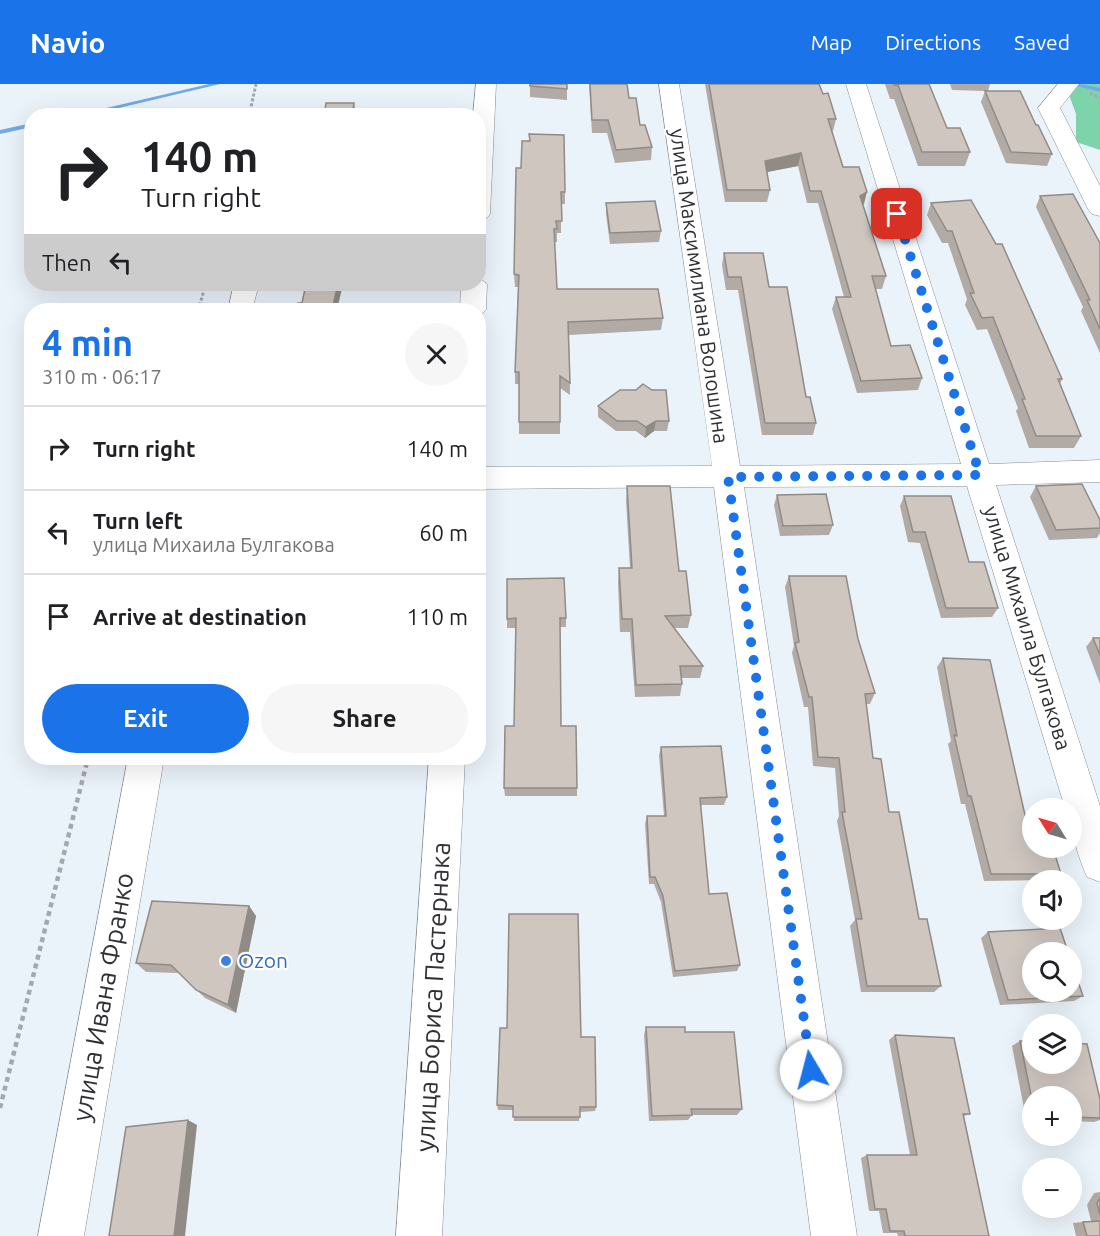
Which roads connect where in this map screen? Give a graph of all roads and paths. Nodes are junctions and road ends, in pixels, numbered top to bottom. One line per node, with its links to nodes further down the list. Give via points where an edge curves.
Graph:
1 (256, 84): 6 (path)
2 (486, 84): 7 (street)
3 (669, 84): 11 (street, улица Максимилиана Волошина)
4 (856, 84): 10 (street, улица Михаила Булгакова)
5 (1068, 86): 8 (street, via 1049,108)
6 (251, 108)
7 (485, 108)
8 (1100, 209)
9 (1100, 471): 10 (street)
10 (980, 475): 11 (street); 16 (street, улица Михаила Булгакова)
11 (728, 477): 12 (street); 20 (street, улица Максимилиана Волошина)
12 (486, 478)
13 (86, 765): 17 (path)
14 (145, 765): 18 (street, улица Ивана Франко)
15 (447, 765): 19 (street, улица Бориса Пастернака)
16 (1100, 864)
17 (0, 1108)
18 (61, 1236)
19 (419, 1236)
20 (834, 1236)

